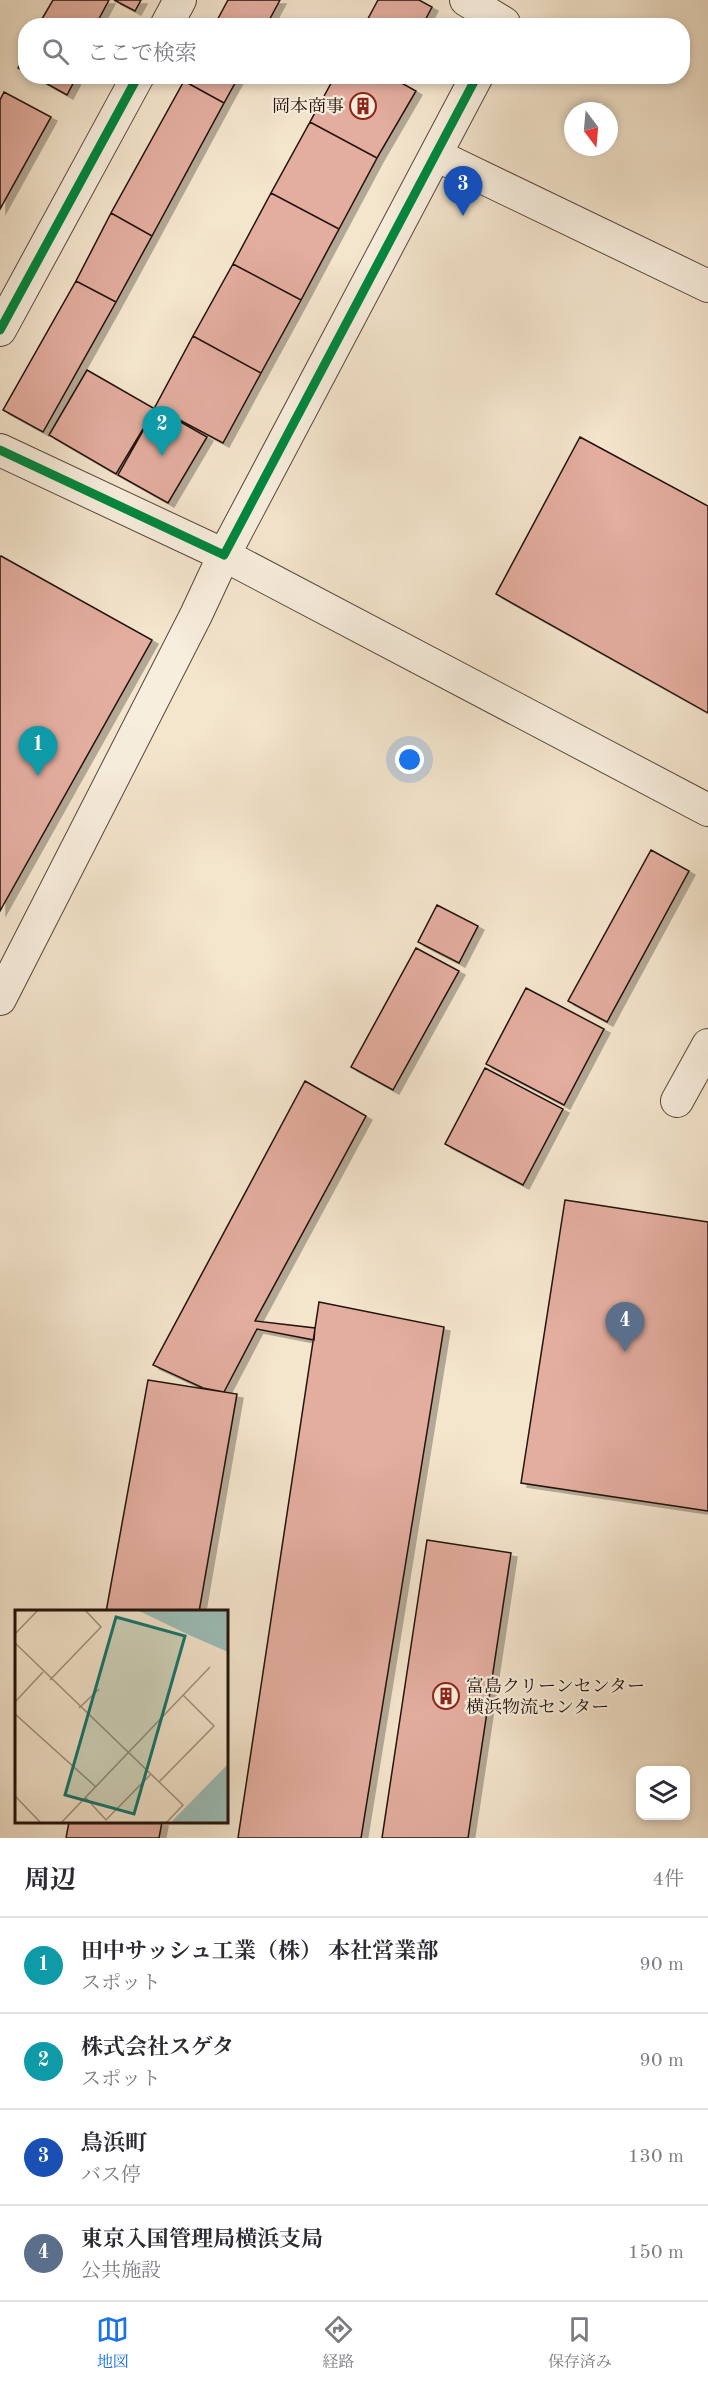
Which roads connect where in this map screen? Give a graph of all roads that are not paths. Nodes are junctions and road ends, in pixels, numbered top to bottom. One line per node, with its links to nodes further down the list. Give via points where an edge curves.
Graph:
1 (180, 0): 4 (street)
2 (466, 0): 3 (street)
3 (508, 16)
4 (170, 18)
5 (134, 84): 9 (street)
6 (473, 84): 7 (street)
7 (436, 155): 8 (street); 11 (street)
8 (708, 286)
9 (0, 330)
10 (0, 450): 11 (street)
11 (224, 555): 12 (street); 13 (street)
12 (708, 810)
13 (0, 999)
14 (708, 1045): 15 (street)
15 (677, 1101)

